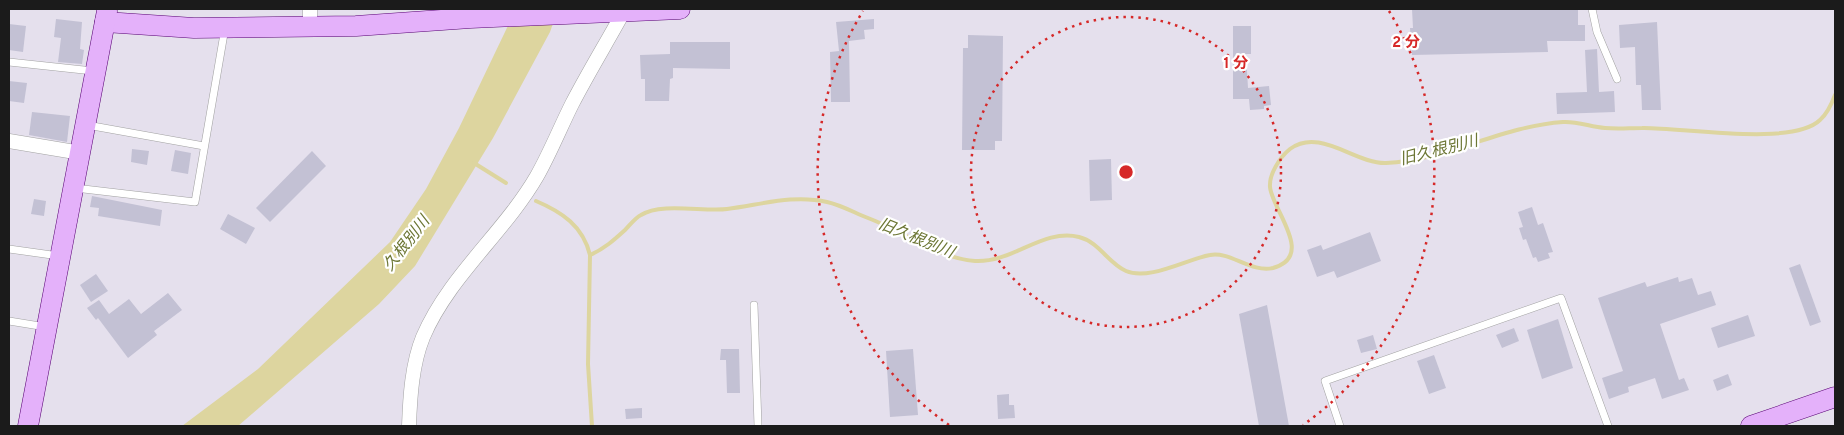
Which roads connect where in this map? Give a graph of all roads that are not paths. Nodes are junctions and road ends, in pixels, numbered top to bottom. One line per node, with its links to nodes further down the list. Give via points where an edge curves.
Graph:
1 (680, 9): 3 (street)
2 (1592, 9): 9 (lane, via 1596,32)
3 (624, 11): 5 (street, via 356,26); 22 (street, via 536,176 504,224 436,310 415,365)
4 (106, 16): 6 (street, via 194,28); 8 (street)
5 (310, 18): 6 (street)
6 (225, 28): 12 (lane)
7 (9, 62): 8 (lane)
8 (96, 72): 10 (street)
9 (1617, 79)
10 (86, 125): 12 (lane); 13 (street)
11 (9, 141): 13 (street)
12 (204, 146): 14 (lane, via 195,202)
13 (82, 152): 14 (street)
14 (74, 188): 16 (street)
15 (9, 249): 16 (lane)
16 (60, 256): 19 (street)
17 (754, 305): 23 (lane)
18 (9, 321): 19 (lane)
19 (47, 327): 21 (street)
20 (1835, 397): 26 (street)
21 (28, 426)
22 (409, 426)
23 (758, 426)
24 (1340, 426): 25 (lane, via 1325,381 1561,298)
25 (1608, 426)
26 (1752, 426)

